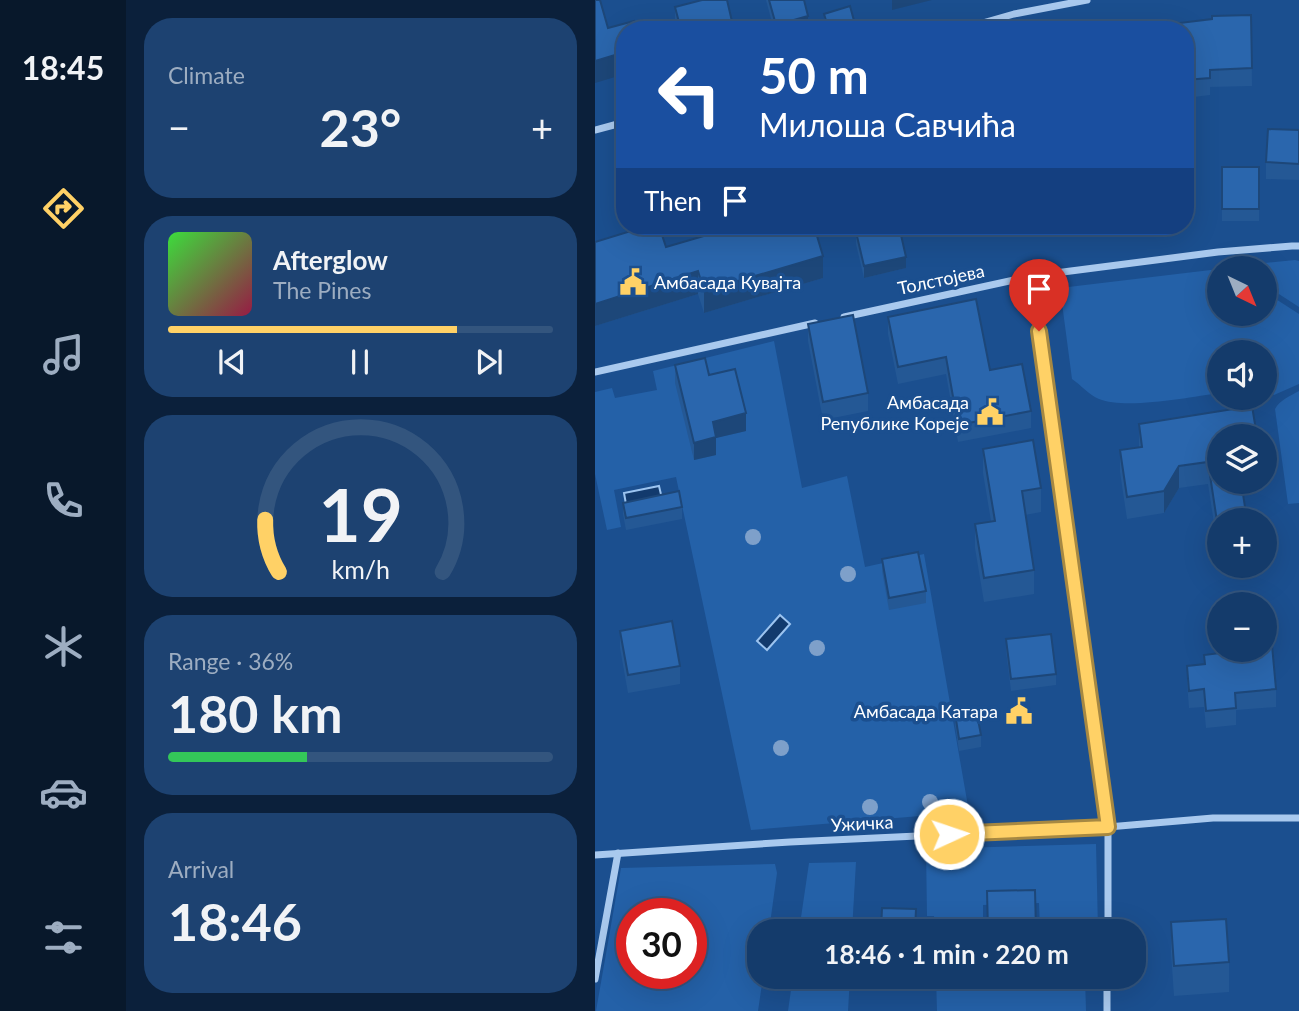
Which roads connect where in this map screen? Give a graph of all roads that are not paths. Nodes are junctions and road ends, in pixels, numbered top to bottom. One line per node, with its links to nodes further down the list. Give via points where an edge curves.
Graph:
1 (1087, 0): 2 (street)
2 (990, 21)
3 (616, 124): 4 (street)
4 (595, 130)
5 (1299, 246): 6 (street, Толстојева)
6 (1032, 275): 7 (street, Толстојева); 11 (street)
7 (841, 318)
8 (827, 321): 9 (street)
9 (595, 372)
10 (1299, 818): 11 (street, Ужичка, via 1213,818)
11 (1108, 827): 12 (street, Ужичка); 14 (street)
12 (618, 853): 13 (street, Ужичка); 15 (street)
13 (595, 855)
14 (1108, 919)
15 (595, 979)
16 (1108, 989): 17 (street)
17 (1107, 1011)

